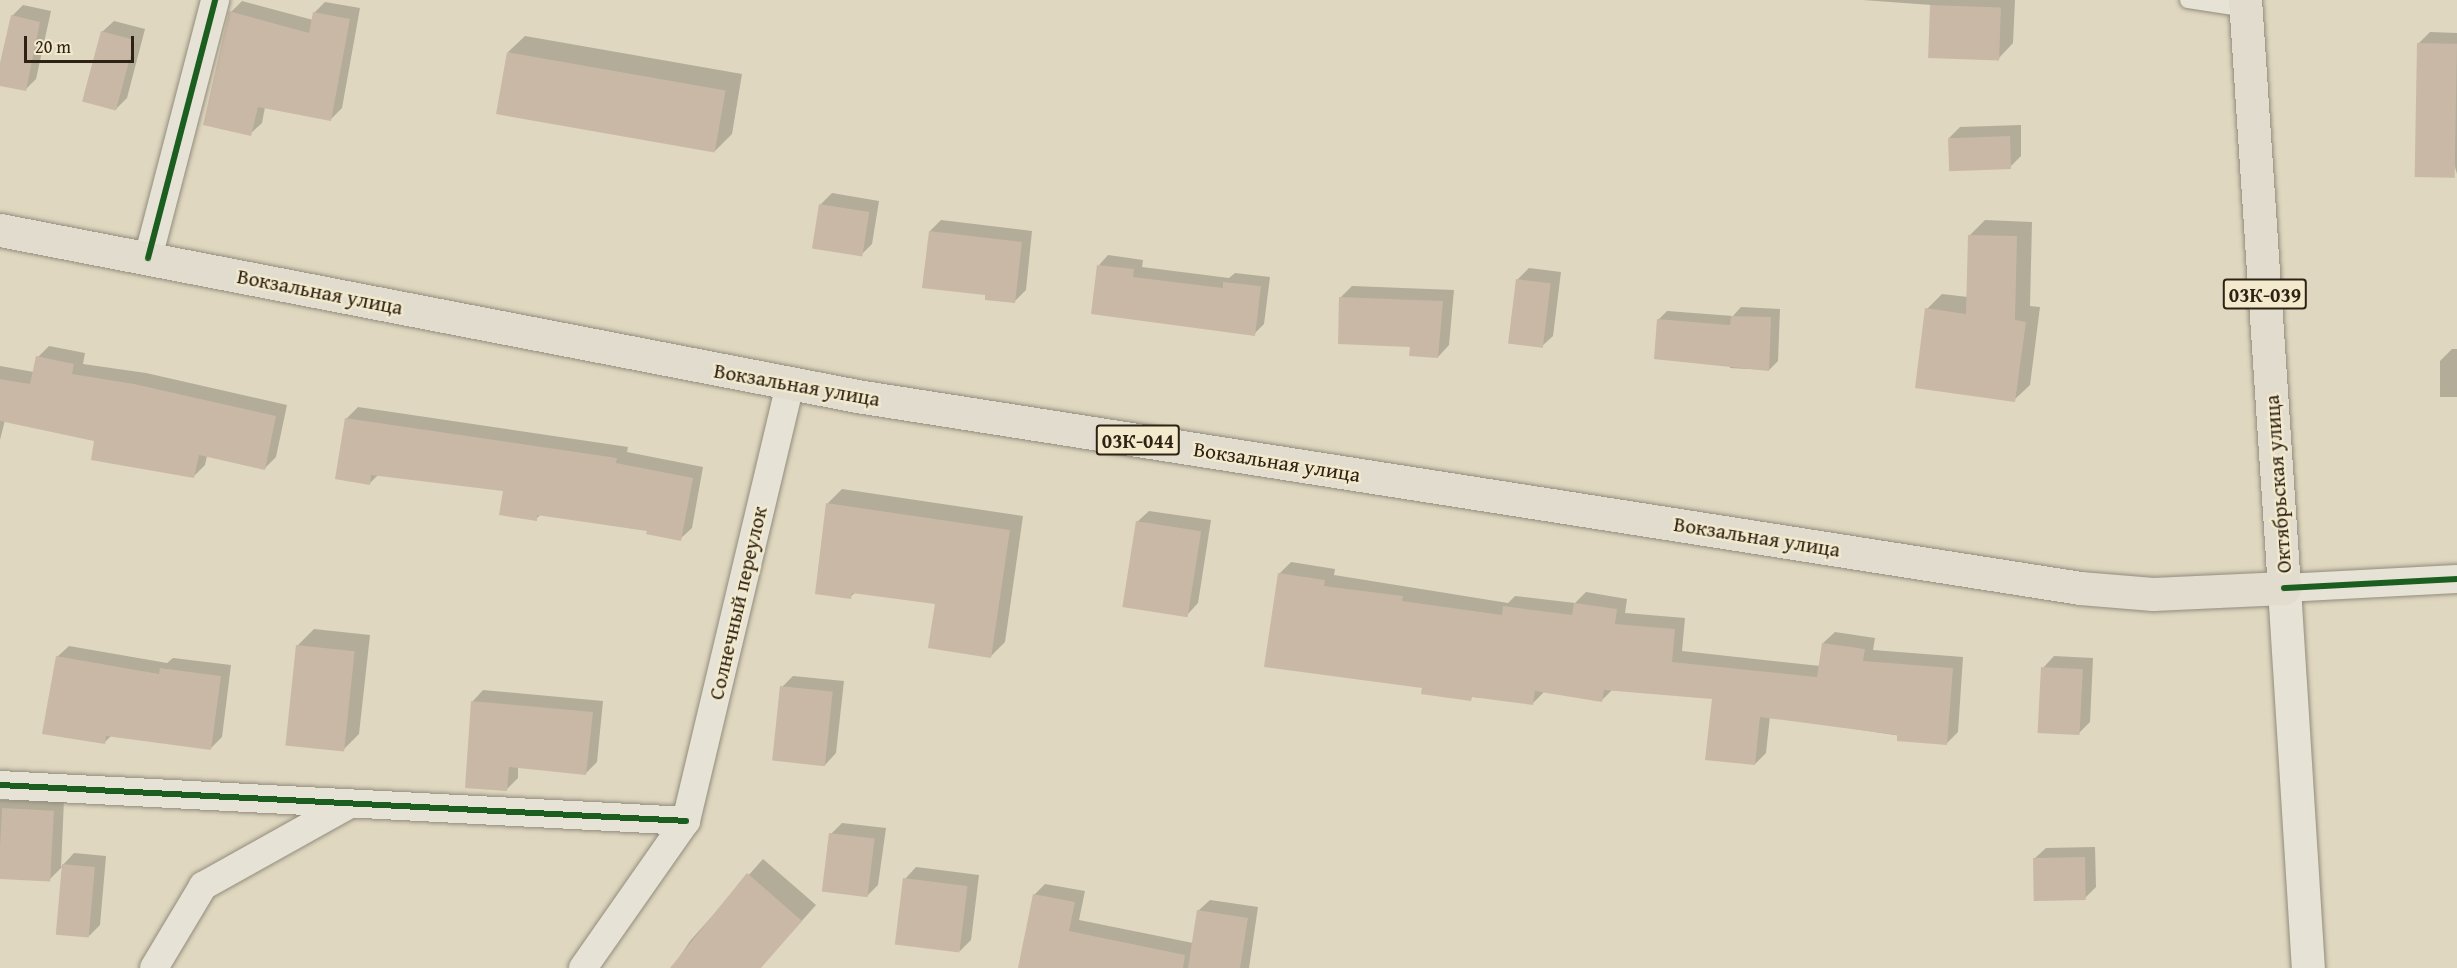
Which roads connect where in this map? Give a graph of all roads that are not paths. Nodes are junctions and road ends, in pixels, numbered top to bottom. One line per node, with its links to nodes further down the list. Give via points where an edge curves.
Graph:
1 (215, 0): 5 (street)
2 (2187, 0): 3 (lane)
3 (2245, 4): 8 (main road, Октябрьская улица / 03К-039)
4 (0, 230): 5 (main road, Вокзальная улица / 03К-044)
5 (148, 258): 6 (main road, Вокзальная улица / 03К-044)
6 (790, 385): 8 (main road, Вокзальная улица / 03К-044, via 2080,588 2153,594); 11 (street, Солнечный переулок)
7 (2457, 579): 8 (street, Вокзальная улица)
8 (2284, 588): 14 (main road, Октябрьская улица / 03К-039)
9 (0, 785): 10 (street)
10 (346, 806): 11 (street); 12 (street, via 203,886)
11 (686, 821): 13 (street, Солнечный переулок)
12 (154, 968)
13 (583, 968)
14 (2308, 968)

